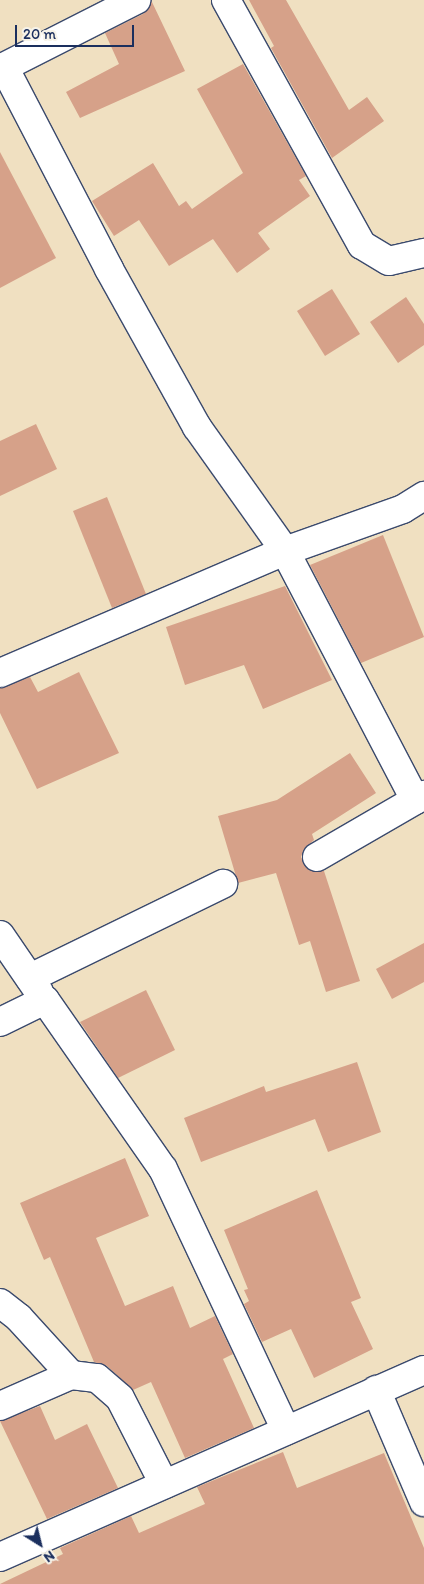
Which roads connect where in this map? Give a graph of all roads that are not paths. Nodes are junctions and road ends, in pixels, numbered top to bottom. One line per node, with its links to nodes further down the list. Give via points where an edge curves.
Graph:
1 (136, 0): 3 (street)
2 (226, 0): 4 (street, via 362,245 388,261)
3 (2, 68): 6 (street, via 197,427)
4 (424, 253)
5 (424, 496): 6 (street, via 403,509)
6 (285, 551): 7 (street); 8 (street)
7 (0, 673)
8 (420, 798): 9 (street)
9 (316, 857)
10 (222, 884): 12 (street)
11 (0, 936): 12 (street)
12 (30, 978): 13 (street)
13 (45, 1000): 14 (street); 20 (street, via 163,1169)
14 (0, 1022)
15 (0, 1303): 17 (street, via 19,1318)
16 (424, 1370): 18 (street)
17 (70, 1375): 19 (street); 21 (street, via 97,1378 120,1398)
18 (376, 1390): 20 (street); 22 (street)
19 (0, 1406)
20 (286, 1430): 21 (street)
21 (164, 1484): 23 (street)
22 (424, 1502)
23 (0, 1557)

